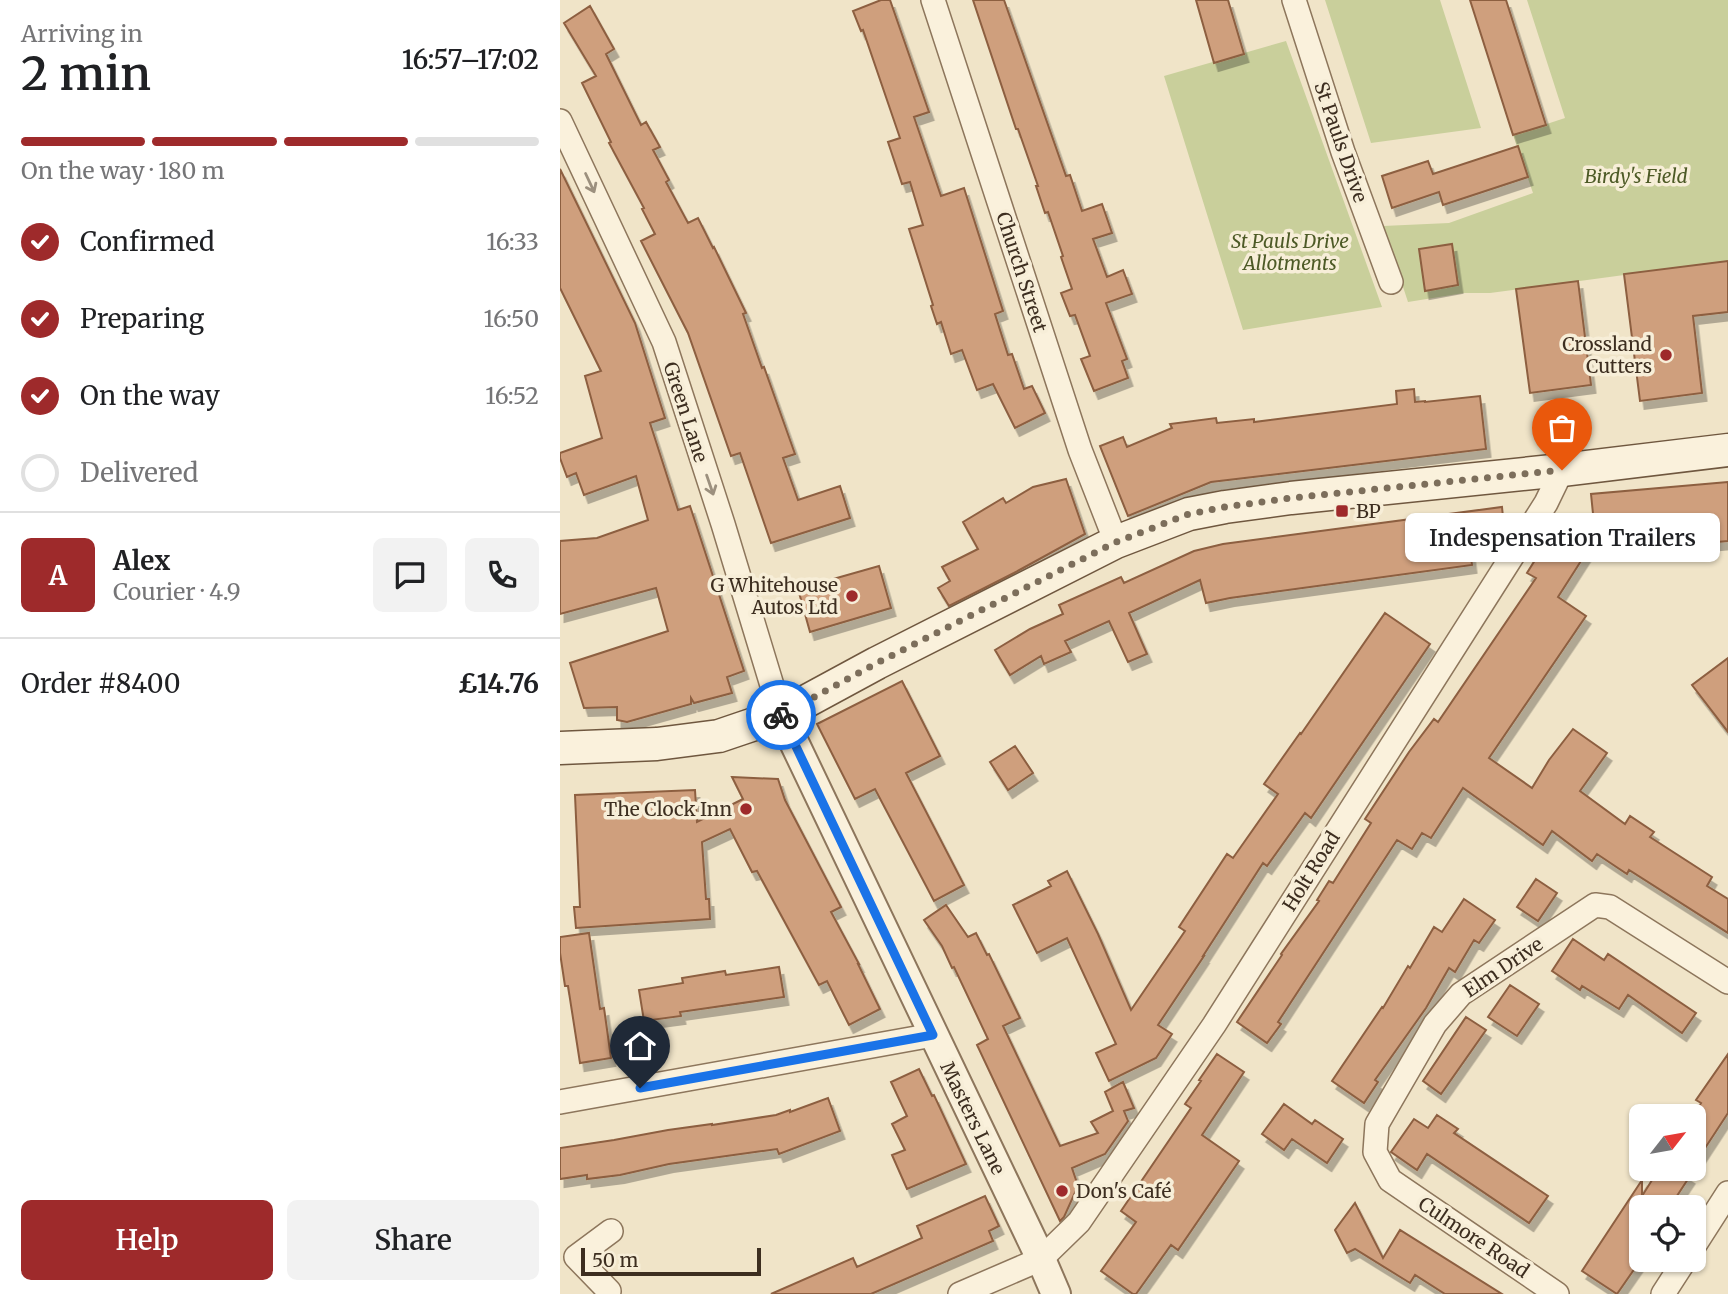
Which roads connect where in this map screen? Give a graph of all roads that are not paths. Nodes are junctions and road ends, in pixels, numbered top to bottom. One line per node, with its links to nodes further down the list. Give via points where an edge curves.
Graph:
1 (933, 0): 7 (street, Church Street, via 1080,450)
2 (1294, 0): 4 (street, St Pauls Drive)
3 (560, 121): 8 (street, Green Lane, one-way to 8, via 664,342)
4 (1391, 282)
5 (1728, 450): 6 (main road)
6 (1562, 470): 7 (main road, via 1225,507 1189,514); 18 (street, Holt Road, via 1546,503 1214,1025 1079,1222)
7 (1116, 542): 8 (main road)
8 (781, 715): 9 (main road, via 719,736 657,744); 11 (street, Masters Lane)
9 (560, 747)
10 (1728, 982): 13 (street, Elm Drive, via 1610,907 1595,905 1461,994 1435,1024 1377,1124 1375,1153)
11 (933, 1035): 12 (street); 18 (street, Masters Lane)
12 (560, 1102)
13 (1390, 1180): 23 (street, Culmore Road)
14 (1728, 1193): 15 (street)
15 (1706, 1227)
16 (611, 1231): 17 (street)
17 (568, 1252): 20 (street)
18 (1041, 1259): 21 (street); 22 (street, Masters Lane)
19 (1677, 1272): 24 (street)
20 (609, 1291)
21 (960, 1294)
22 (1056, 1294)
23 (1557, 1294)
24 (1663, 1294)

